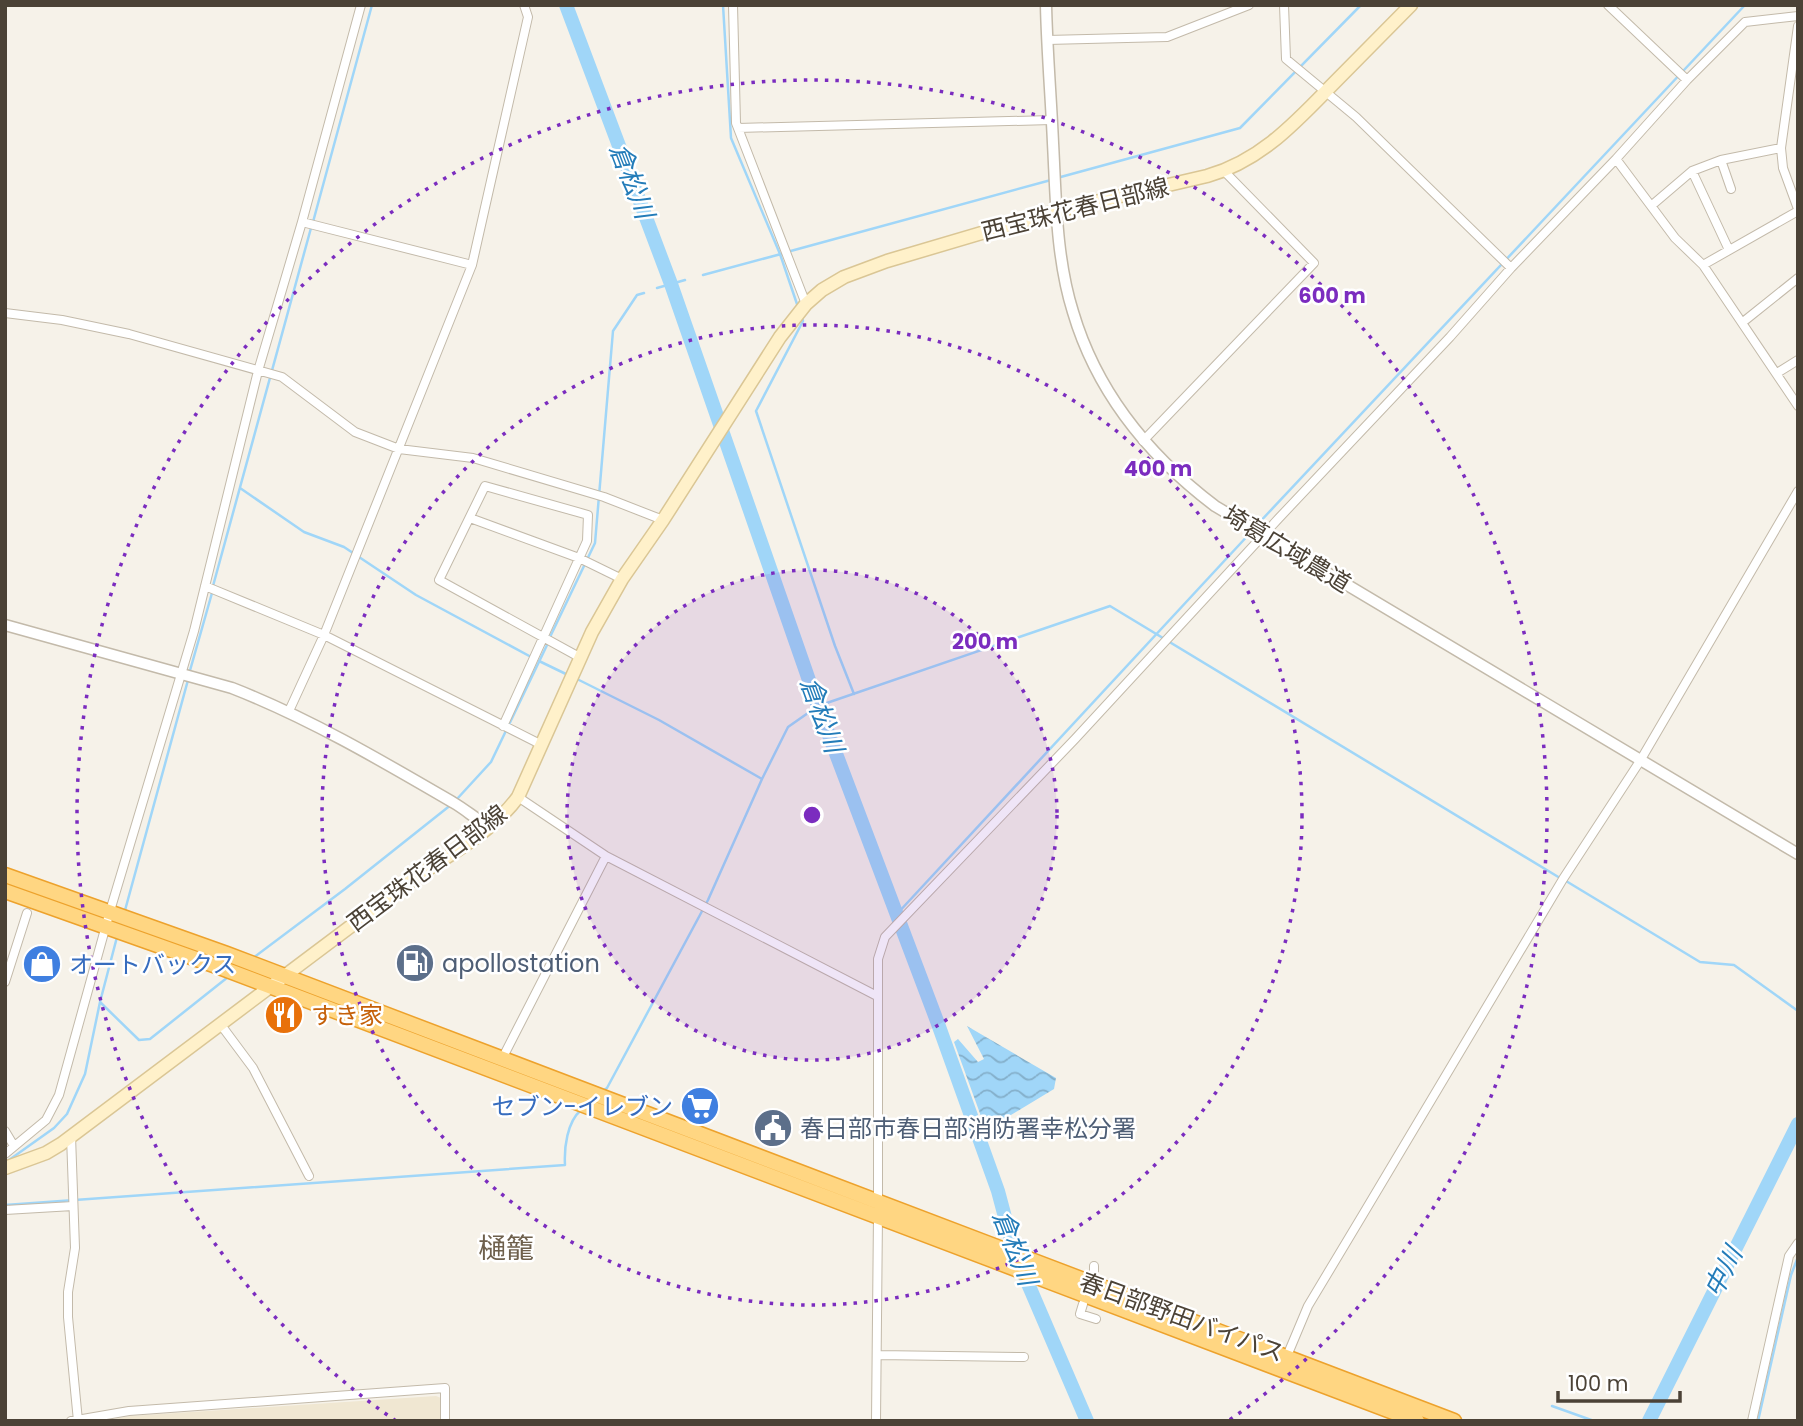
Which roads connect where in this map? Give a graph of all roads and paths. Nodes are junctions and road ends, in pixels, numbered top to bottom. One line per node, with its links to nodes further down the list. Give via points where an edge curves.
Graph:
1 (360, 5): 25 (street)
2 (524, 5): 27 (street, via 528,17)
3 (733, 5): 15 (street)
4 (1046, 5): 11 (street, 埼葛広域農道)
5 (1248, 5): 11 (street, via 1167,37)
6 (1284, 5): 13 (street, via 1286,60)
7 (1410, 5): 13 (main road, 西宝珠花春日部線)
8 (1608, 5): 12 (street)
9 (1798, 16): 12 (street, via 1745,22)
10 (1798, 26): 16 (street)
11 (1047, 40): 14 (street, 埼葛広域農道)
12 (1687, 80): 17 (street)
13 (1325, 92): 19 (main road, 西宝珠花春日部線, via 1271,145); 29 (street)
14 (1052, 120): 15 (street); 24 (street, 埼葛広域農道)
15 (738, 128): 31 (street)
16 (1781, 148): 18 (street); 23 (street)
17 (1616, 159): 22 (street); 29 (street)
18 (1721, 160): 20 (street); 21 (street)
19 (1224, 171): 24 (main road, 西宝珠花春日部線); 39 (street, via 1314,263)
20 (1692, 171): 22 (street); 26 (street)
21 (1731, 190)
22 (1651, 206): 28 (street)
23 (1798, 210): 26 (street)
24 (1056, 211): 31 (main road, 西宝珠花春日部線, via 887,261 844,277); 39 (street, 埼葛広域農道, via 1073,313 1096,370)
25 (304, 222): 27 (street); 35 (street)
26 (1729, 250): 28 (street)
27 (472, 265): 40 (street)
28 (1703, 265): 33 (street)
29 (1511, 268): 44 (street)
30 (1798, 278): 33 (street)
31 (806, 304): 43 (main road, 西宝珠花春日部線)
32 (5, 313): 35 (street, via 129,334)
33 (1743, 322): 36 (street)
34 (1798, 360): 36 (street)
35 (262, 372): 40 (street, via 282,377 355,432); 47 (street)
36 (1777, 373): 37 (street)
37 (1795, 395): 38 (street)
38 (1798, 406)
39 (1143, 441): 44 (street, 埼葛広域農道, via 1181,480)
40 (399, 449): 43 (street, via 473,458 604,497); 49 (street)
41 (1798, 491): 56 (street)
42 (470, 518): 45 (street); 45 (street, via 485,486 588,515 587,541); 50 (street, via 439,580)
43 (663, 520): 46 (main road, 西宝珠花春日部線)
44 (1263, 535): 56 (street, 埼葛広域農道); 69 (street, via 885,937 878,959)
45 (579, 558): 46 (street); 50 (street)
46 (622, 579): 51 (main road, 西宝珠花春日部線)
47 (205, 586): 49 (street); 52 (street)
48 (5, 625): 52 (street)
49 (324, 635): 53 (street); 54 (street)
50 (542, 636): 51 (street); 54 (street)
51 (581, 658): 55 (main road, 西宝珠花春日部線)
52 (180, 674): 53 (street); 63 (street)
53 (289, 711): 58 (street)
54 (503, 726): 55 (street)
55 (540, 744): 57 (main road, 西宝珠花春日部線)
56 (1640, 761): 59 (street, 埼葛広域農道); 88 (street, via 1561,883 1308,1306)
57 (518, 797): 58 (main road, 西宝珠花春日部線); 60 (street)
58 (490, 827): 66 (main road, 西宝珠花春日部線)
59 (1798, 854)
60 (606, 856): 69 (street); 71 (street)
61 (5, 875): 63 (highway, 春日部野田バイパス)
62 (5, 891): 65 (highway, 春日部野田バイパス)
63 (110, 911): 65 (street); 66 (highway, 春日部野田バイパス)
64 (27, 913): 67 (street)
65 (106, 926): 68 (highway, 春日部野田バイパス); 74 (street, via 60,1095 46,1120)
66 (284, 976): 68 (main road, 西宝珠花春日部線); 71 (highway, 春日部野田バイパス)
67 (5, 982)
68 (271, 986): 70 (main road, 西宝珠花春日部線); 81 (highway, 春日部野田バイパス)
69 (877, 996): 78 (street)
70 (220, 1025): 73 (main road, 西宝珠花春日部線); 77 (street, via 253,1068)
71 (502, 1059): 78 (highway, 春日部野田バイパス)
72 (5, 1131): 74 (street)
73 (71, 1136): 76 (main road, 西宝珠花春日部線, via 46,1153); 79 (street)
74 (14, 1146): 75 (street)
75 (5, 1154)
76 (9, 1167)
77 (309, 1176)
78 (878, 1201): 81 (street); 84 (highway, 春日部野田バイパス, via 989,1245)
79 (74, 1206): 80 (street); 90 (street, via 68,1317)
80 (5, 1210)
81 (878, 1216): 84 (highway, 春日部野田バイパス, via 995,1261); 87 (street)
82 (1798, 1243): 83 (street)
83 (1793, 1255): 95 (street)
84 (1049, 1275): 88 (highway, 春日部野田バイパス); 93 (highway, 春日部野田バイパス)
85 (1083, 1304): 86 (street, via 1080,1314)
86 (1096, 1319)
87 (878, 1355): 89 (street); 92 (street)
88 (1287, 1356): 94 (highway, 春日部野田バイパス)
89 (1024, 1357)
90 (76, 1420): 91 (street, via 129,1411 445,1388)
91 (445, 1421)
92 (876, 1421)
93 (1417, 1421)
94 (1454, 1421)
95 (1752, 1421)

